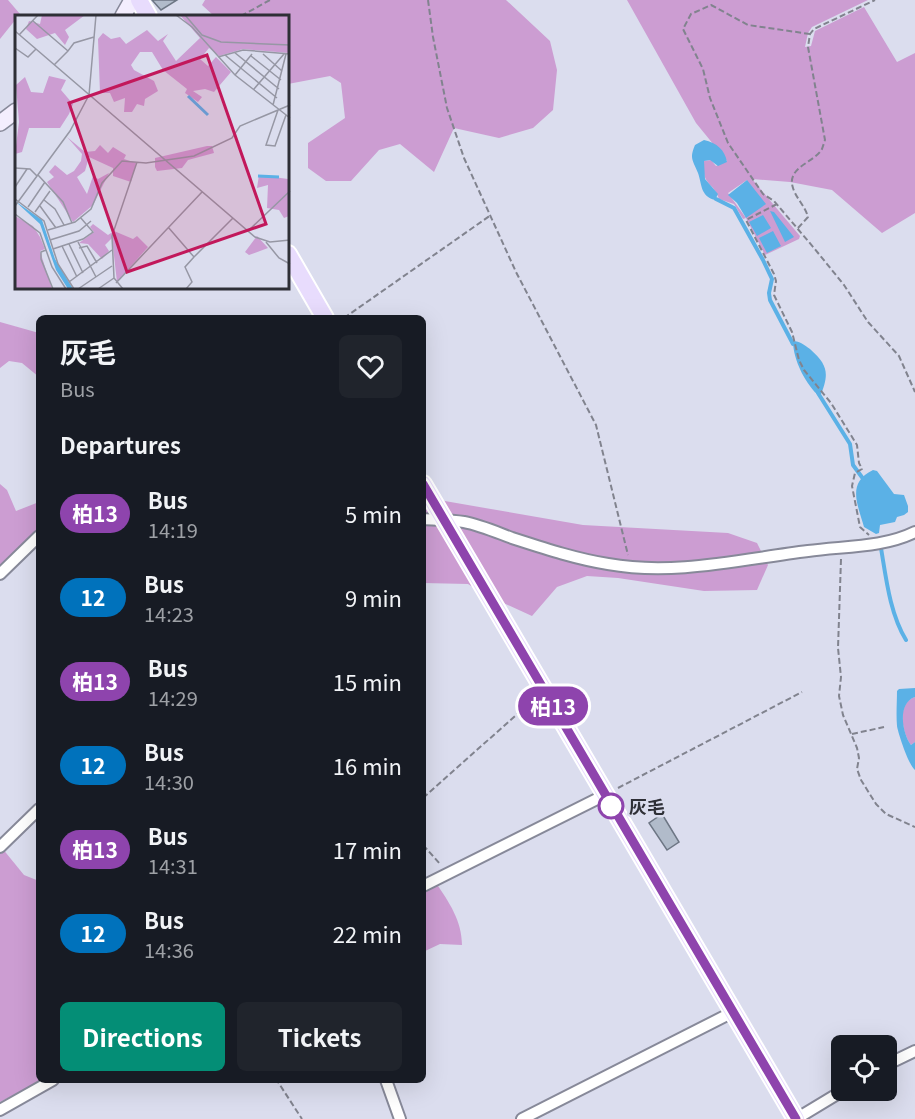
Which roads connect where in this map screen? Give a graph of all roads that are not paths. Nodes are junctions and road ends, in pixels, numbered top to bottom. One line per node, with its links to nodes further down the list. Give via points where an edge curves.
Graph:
1 (132, 0): 3 (street)
2 (139, 0): 4 (main road)
3 (124, 15)
4 (147, 15)
5 (15, 112): 6 (street)
6 (0, 123)
7 (290, 257): 8 (main road)
8 (324, 315)
9 (426, 489): 11 (main road)
10 (426, 519): 11 (street)
11 (444, 519): 12 (street, via 535,546 631,567 724,564 894,540); 15 (main road)
12 (915, 532)
13 (36, 539): 14 (street)
14 (0, 574)
15 (605, 795): 18 (street); 19 (main road)
16 (36, 812): 17 (street)
17 (0, 847)
18 (426, 884)
19 (733, 1012): 27 (street); 28 (main road)
20 (915, 1051): 21 (street)
21 (897, 1060)
22 (48, 1083): 25 (street)
23 (387, 1083): 26 (street)
24 (831, 1098): 28 (street)
25 (0, 1110)
26 (400, 1119)
27 (522, 1119)
28 (796, 1119)

